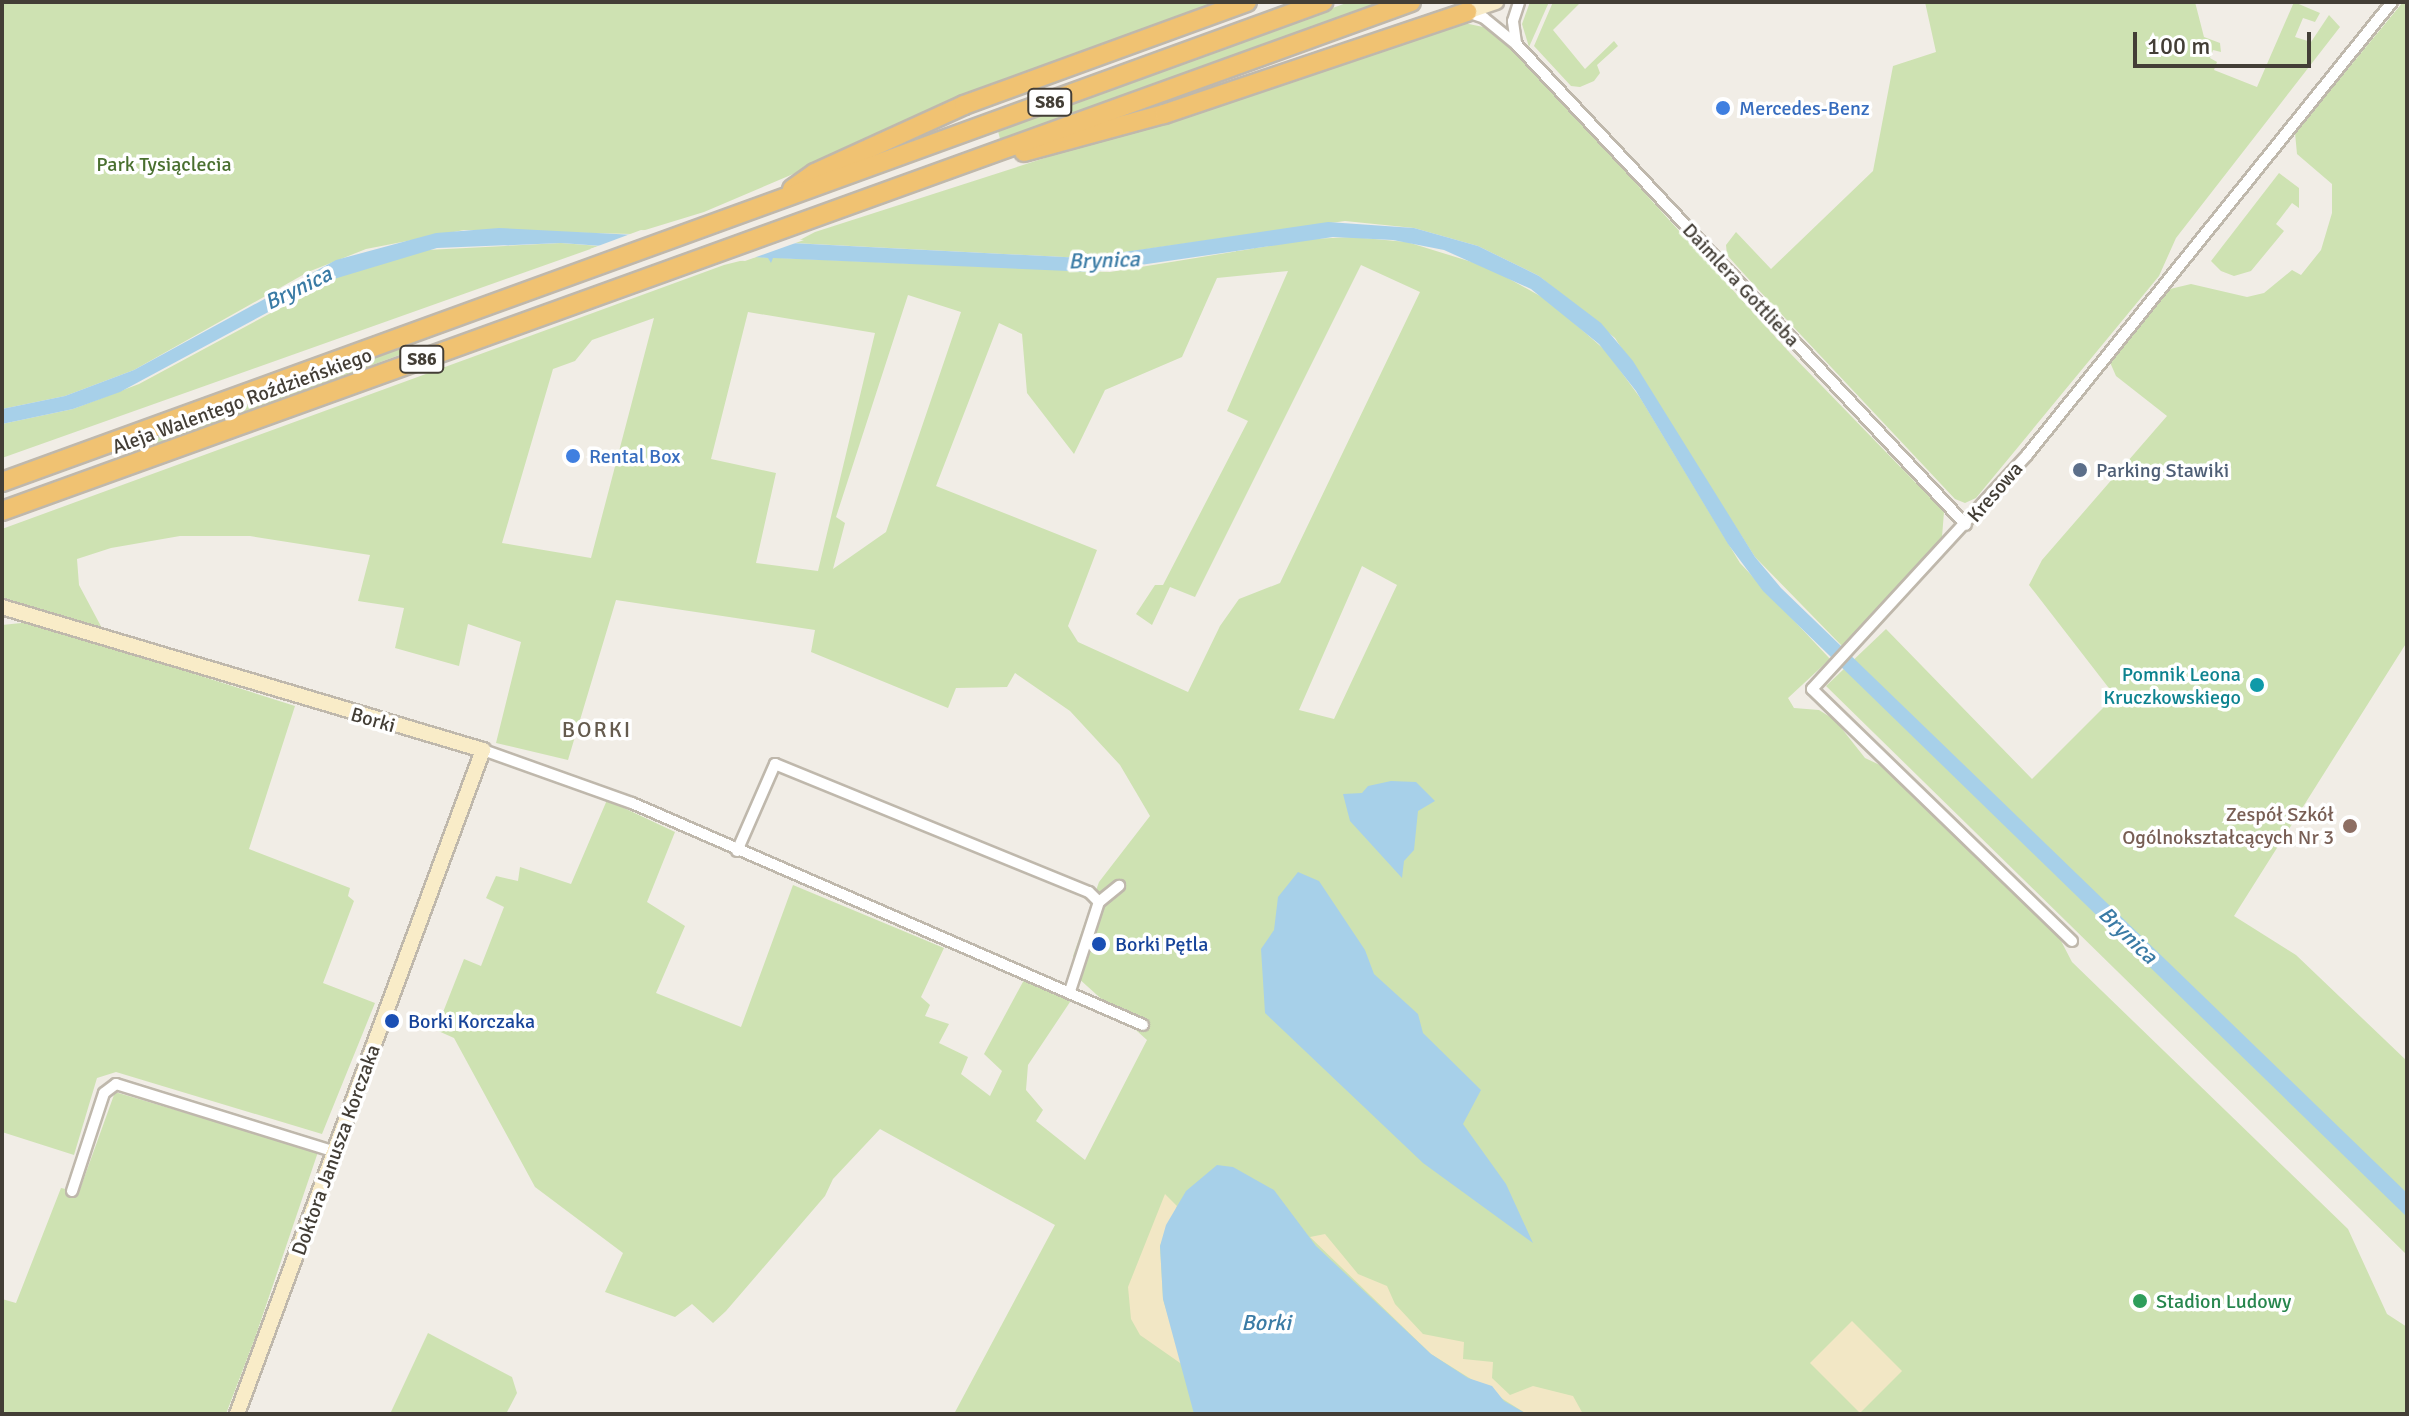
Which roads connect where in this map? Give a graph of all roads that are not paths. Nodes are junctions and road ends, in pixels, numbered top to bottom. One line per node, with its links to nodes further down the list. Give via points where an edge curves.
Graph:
1 (1247, 2): 10 (highway, via 964,105 815,173)
2 (1323, 2): 10 (highway, S86)
3 (1411, 2): 9 (highway, S86)
4 (1496, 2): 7 (street)
5 (1519, 2): 8 (street, via 1513,21)
6 (2392, 2): 13 (street, Kresowa)
7 (1467, 12): 8 (street, Daimlera Gottlieba, via 1484,18); 9 (highway, via 1086,138)
8 (1517, 45): 13 (street, Daimlera Gottlieba)
9 (955, 167): 12 (highway, Aleja Walentego Roździeńskiego / S86)
10 (776, 201): 11 (highway, Aleja Walentego Roździeńskiego / S86)
11 (2, 482)
12 (2, 511)
13 (1966, 525): 19 (street, Kresowa, via 1812,689)
14 (2, 607): 15 (street, Borki)
15 (483, 750): 16 (street, Borki, via 610,794); 22 (street, Doktora Janusza Korczaka)
16 (737, 851): 18 (street, via 775,764 1089,892); 20 (street, Borki)
17 (1119, 886): 18 (street)
18 (1099, 902): 20 (street)
19 (2072, 941)
20 (1070, 991): 21 (street, Borki)
21 (1143, 1025)
22 (335, 1152): 23 (street, via 116,1084 104,1093); 24 (street, Doktora Janusza Korczaka)
23 (72, 1191)
24 (237, 1414)

